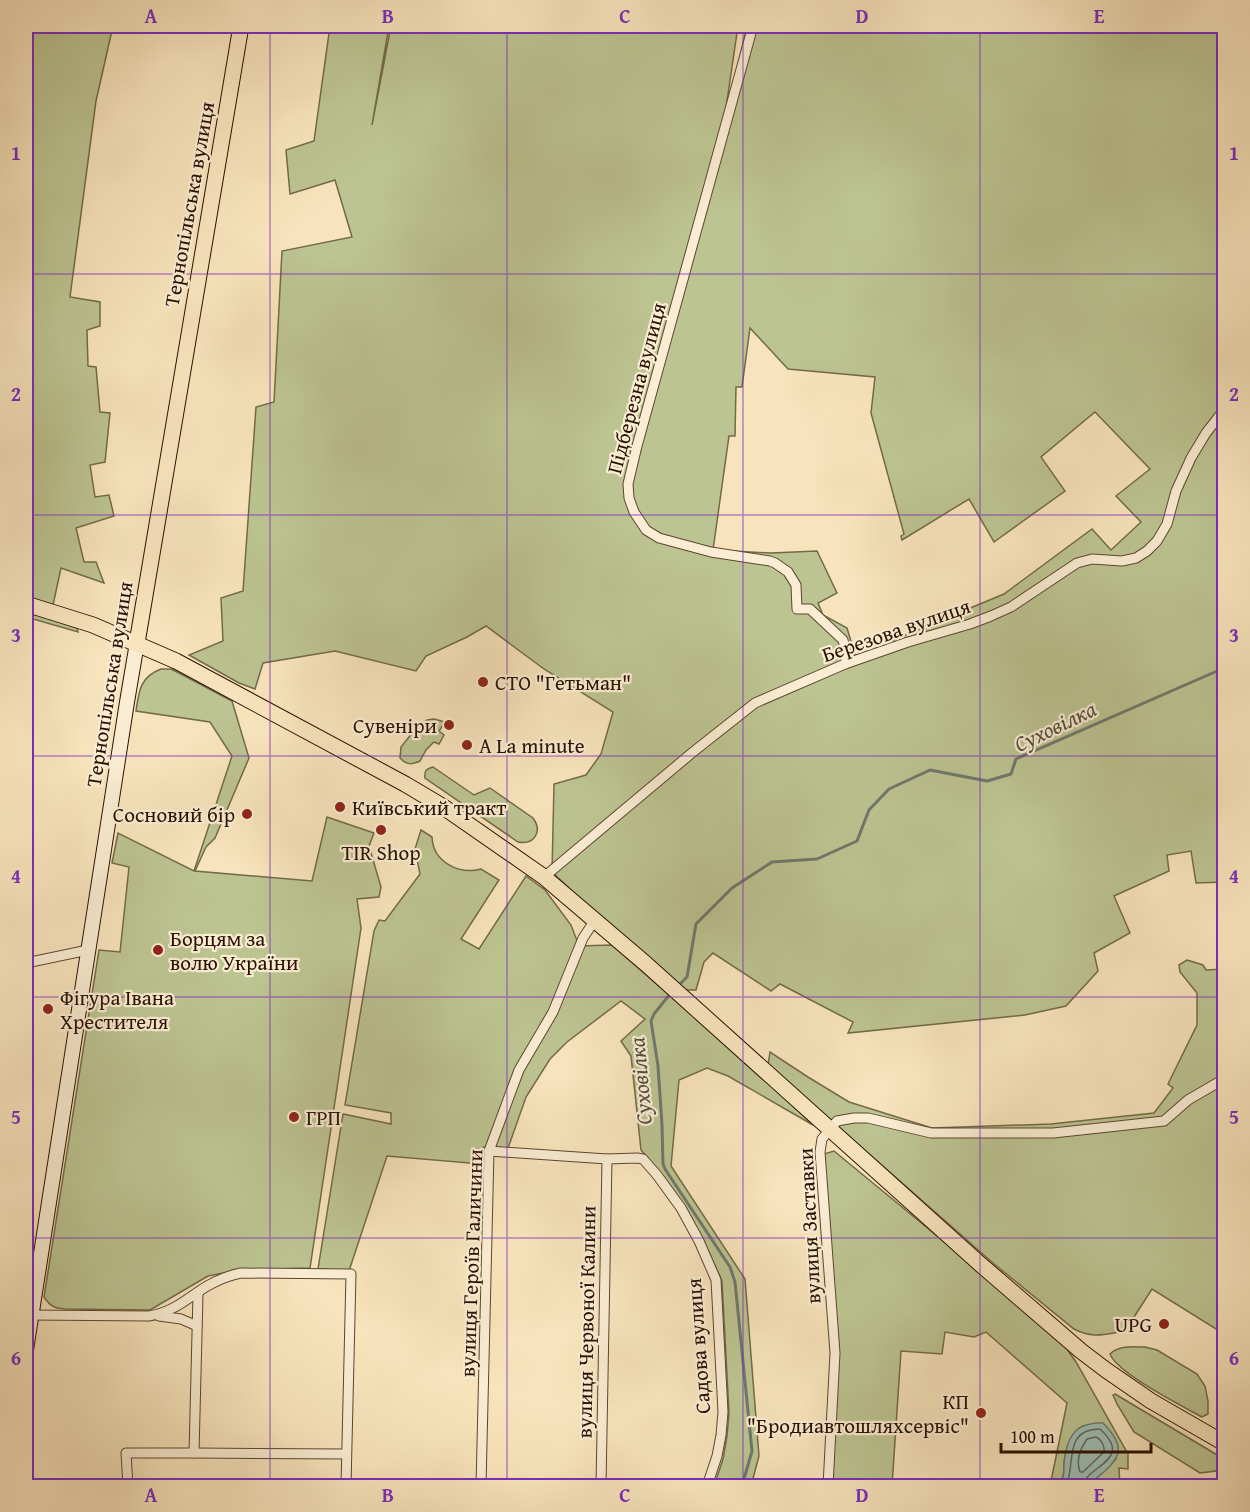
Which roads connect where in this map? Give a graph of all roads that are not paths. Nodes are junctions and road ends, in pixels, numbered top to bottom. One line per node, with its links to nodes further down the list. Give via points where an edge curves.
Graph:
1 (241, 26): 5 (main road, Тернопільська вулиця)
2 (753, 26): 6 (street, Підберезна вулиця, via 637,446 628,484 629,498 646,530 659,538 711,552 770,561 788,572 796,585 797,609 810,609 843,640)
3 (1224, 410): 6 (street, Березова вулиця, via 1191,458 1167,524 1147,551 1122,561 1092,559 1077,563 991,616)
4 (26, 604): 5 (main road)
5 (137, 643): 7 (main road, via 405,784); 9 (main road, Тернопільська вулиця)
6 (845, 664): 7 (street, Березова вулиця, via 755,703)
7 (544, 877): 8 (main road)
8 (595, 920): 12 (main road); 13 (street, вулиця Героїв Галичини, via 583,938 553,1012 519,1070)
9 (88, 950): 10 (street); 16 (main road, Тернопільська вулиця)
10 (26, 963)
11 (1224, 1079): 12 (street, вулиця Заставки, via 1188,1100 1164,1121 1053,1133 931,1133 854,1118 837,1121)
12 (830, 1130): 20 (main road, via 1089,1358 1151,1401); 28 (street, вулиця Заставки, via 822,1138 820,1152 834,1353)
13 (489, 1151): 14 (street, Садова вулиця); 25 (street, вулиця Героїв Галичини)
14 (608, 1159): 26 (street, вулиця Червоної Калини); 27 (street, Садова вулиця, via 637,1158 648,1164 687,1219 716,1280 723,1412 717,1456)
15 (198, 1294): 17 (street, via 170,1311); 18 (street); 22 (street, via 212,1283 242,1273 351,1274)
16 (31, 1315): 17 (street); 19 (main road, Тернопільська вулиця)
17 (149, 1316): 18 (street, via 181,1319)
18 (197, 1326): 21 (street)
19 (26, 1350)
20 (1224, 1443)
21 (194, 1453): 22 (street); 23 (street, via 126,1453)
22 (346, 1454): 24 (street)
23 (128, 1486)
24 (345, 1486)
25 (482, 1486)
26 (601, 1486)
27 (706, 1486)
28 (828, 1486)

